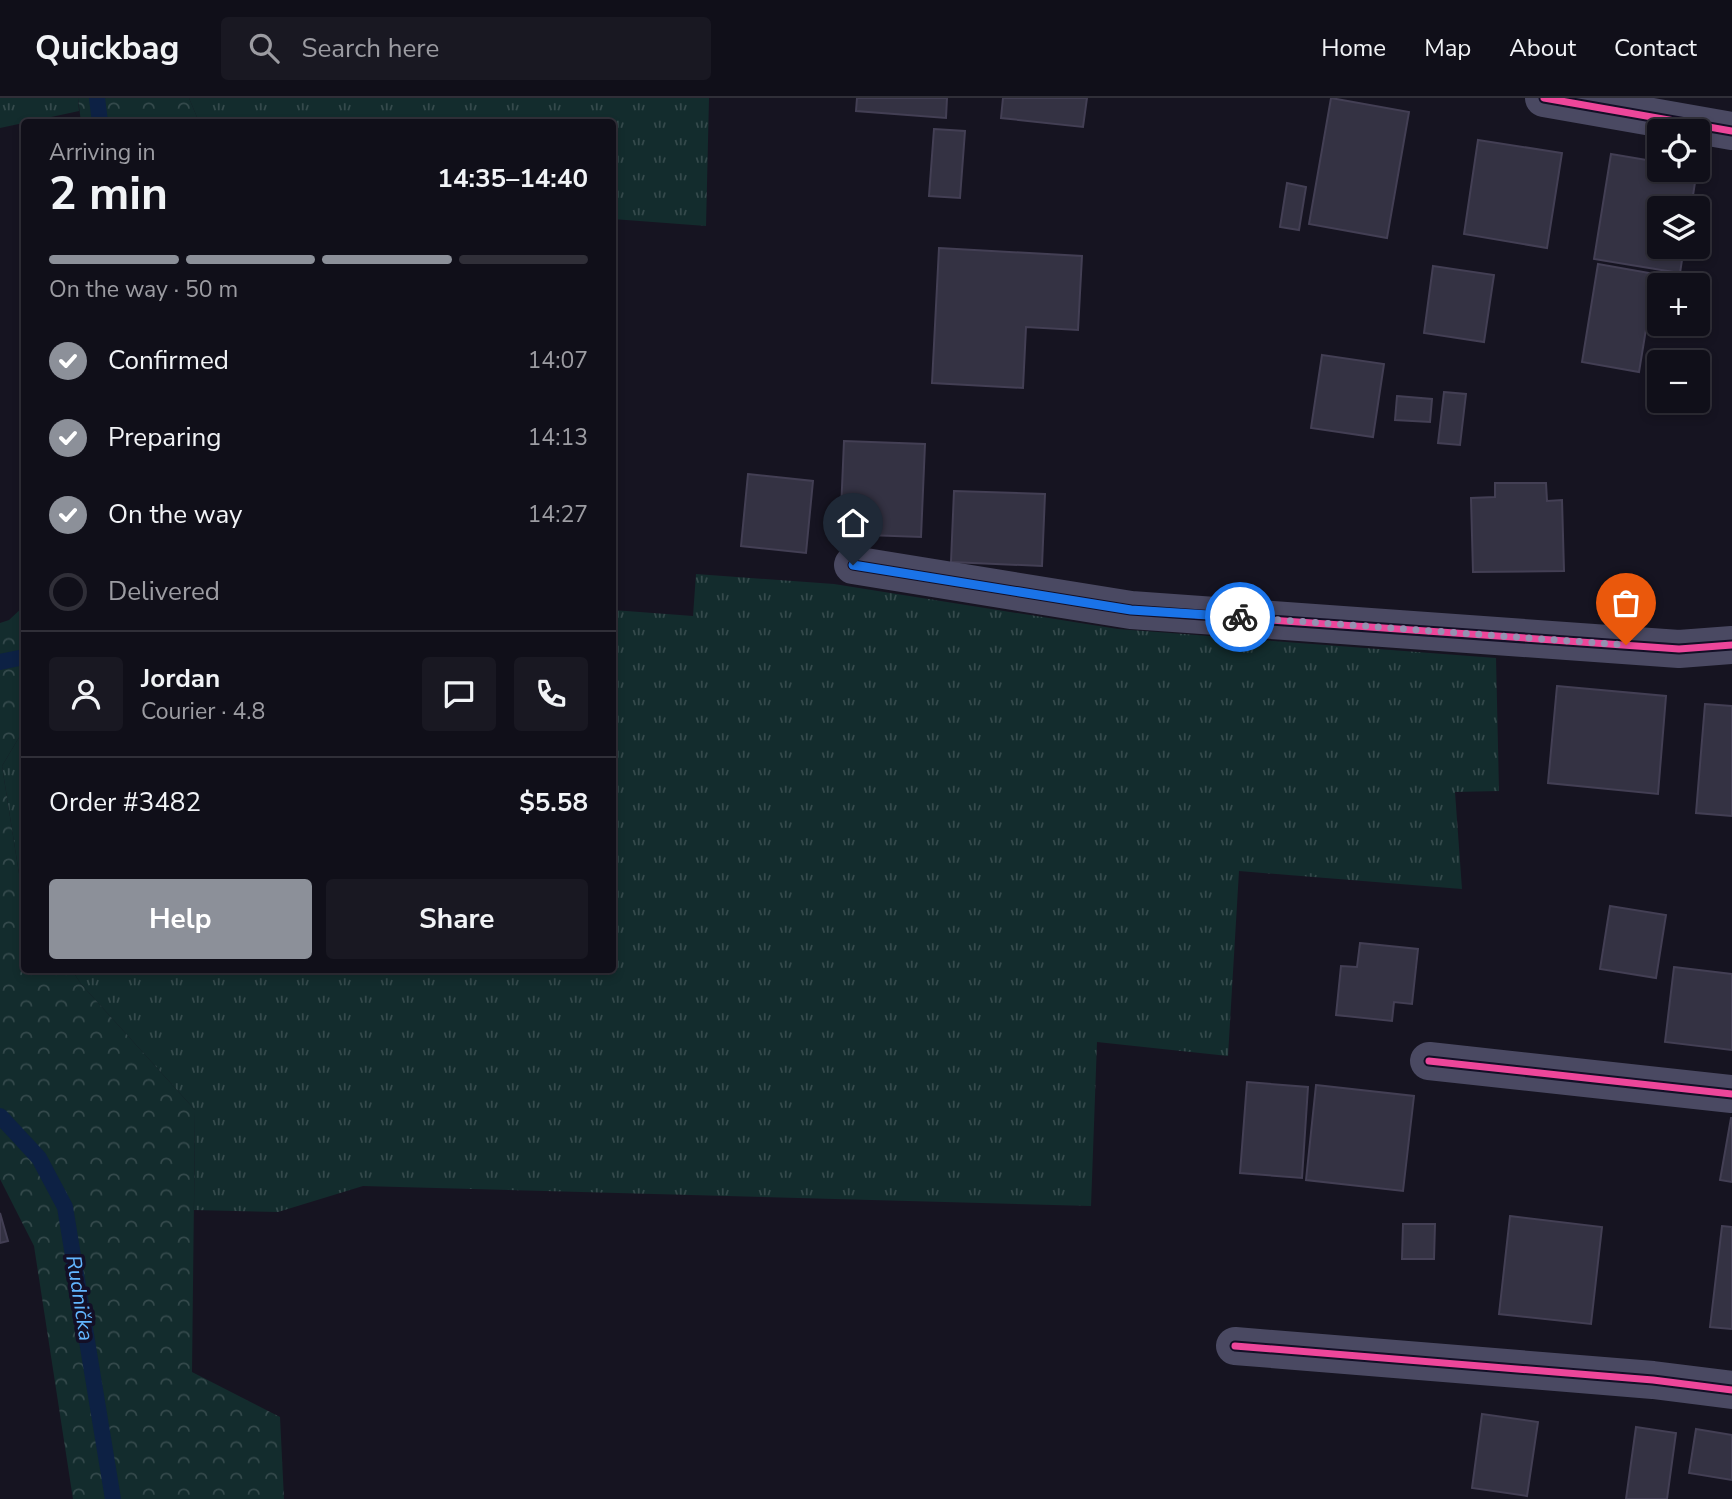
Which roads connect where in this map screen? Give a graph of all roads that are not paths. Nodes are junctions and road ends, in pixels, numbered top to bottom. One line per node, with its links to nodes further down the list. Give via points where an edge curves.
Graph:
1 (1544, 98): 2 (street)
2 (1732, 131)
3 (853, 565): 4 (street, via 1131,610 1679,649)
4 (1732, 645)
5 (1429, 1061): 6 (street)
6 (1732, 1094)
7 (1235, 1346): 8 (street)
8 (1732, 1390)

